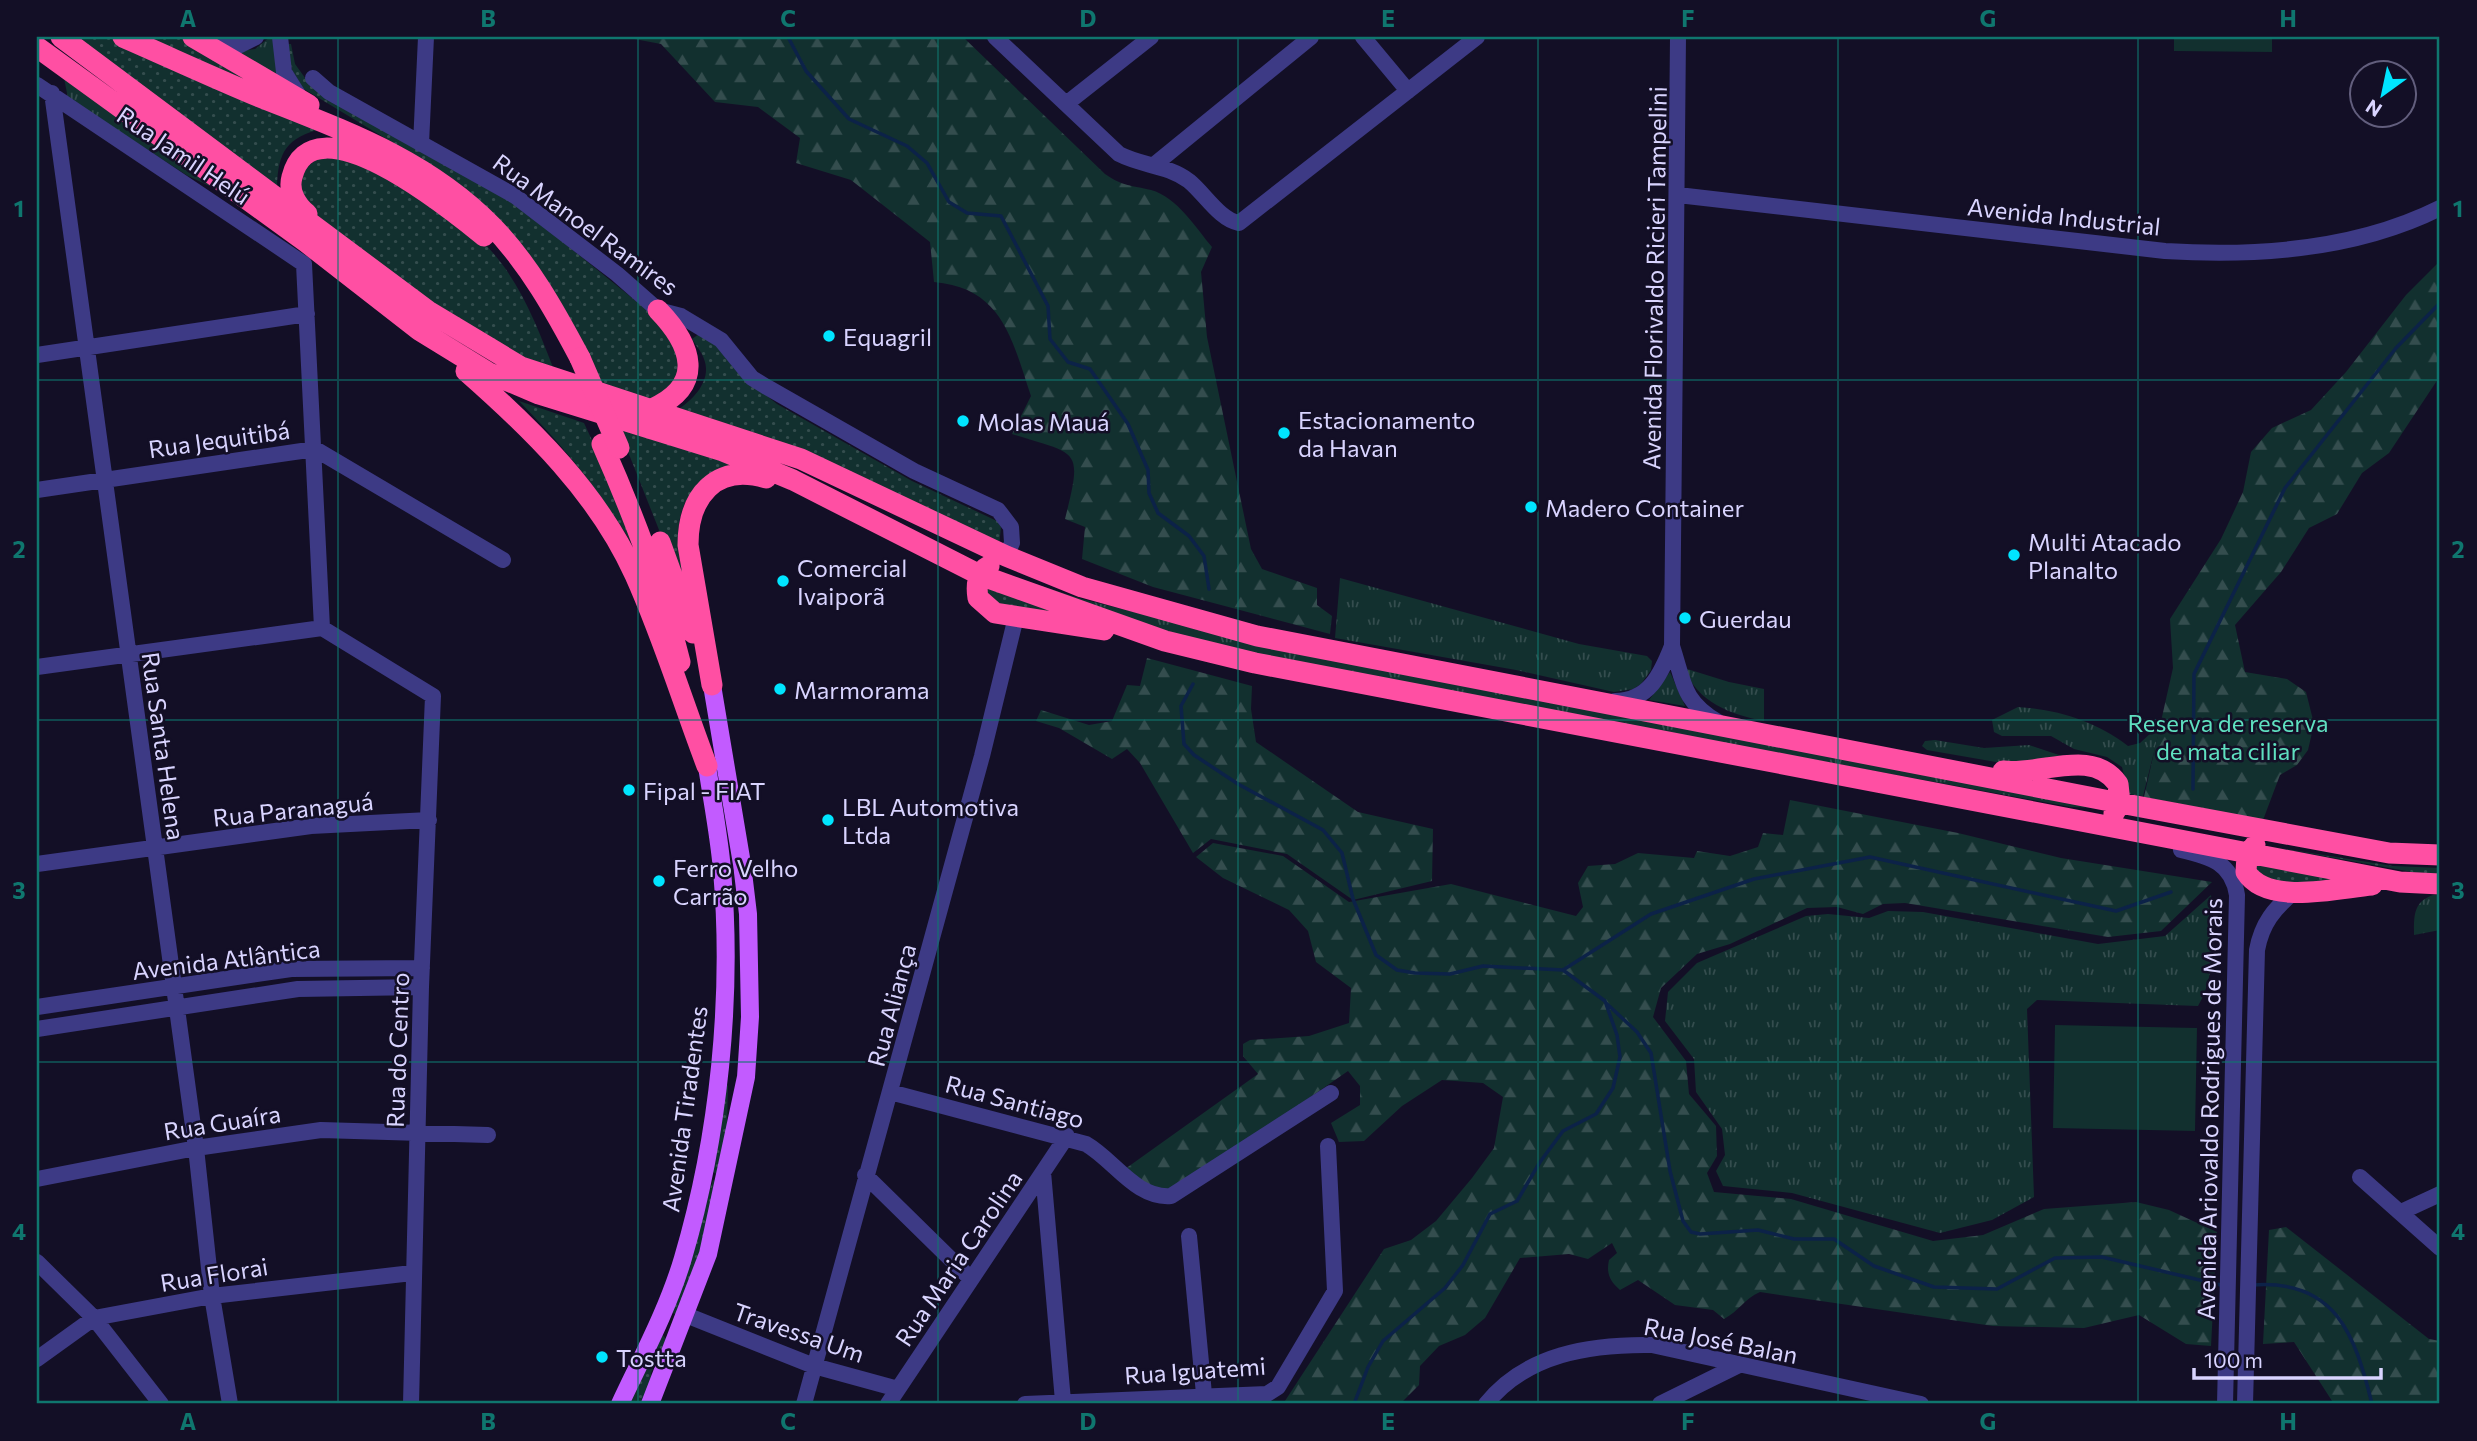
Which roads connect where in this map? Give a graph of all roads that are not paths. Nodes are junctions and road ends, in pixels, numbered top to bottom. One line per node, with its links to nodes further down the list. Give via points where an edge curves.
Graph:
1 (61, 37): 25 (highway)
2 (123, 37): 20 (highway)
3 (256, 37): 12 (street, via 232,46)
4 (280, 37): 18 (street, via 284,72)
5 (426, 37): 21 (street)
6 (995, 37): 19 (street)
7 (1150, 37): 19 (street)
8 (1311, 37): 22 (street)
9 (1363, 37): 16 (street)
10 (1476, 37): 16 (street)
11 (1678, 37): 23 (street, Avenida Florivaldo Ricieri Tampelini)
12 (196, 39): 18 (highway)
13 (37, 47): 28 (highway)
14 (313, 78): 21 (street, Rua Manoel Ramires)
15 (37, 85): 17 (street, Rua Jamil Helú)
16 (1408, 91): 22 (street, via 1247,219 1233,222 1181,175)
17 (52, 93): 27 (street, Rua Jamil Helú, via 304,264); 29 (street, Rua Santa Helena)
18 (303, 100): 20 (highway)
19 (1066, 104): 22 (street, via 1119,154)
20 (351, 131): 31 (highway, via 438,179 493,227 546,295)
21 (421, 144): 26 (street, Rua Manoel Ramires, via 515,196)
22 (1154, 165)
23 (1678, 195): 24 (street, Avenida Industrial, via 2224,254 2352,239); 43 (street, Avenida Florivaldo Ricieri Tampelini)
24 (2440, 208)
25 (351, 253): 31 (highway, via 300,208 292,193 295,166 315,148 349,151 375,162 448,207 484,237 536,301); 32 (highway, via 428,312 521,367)
26 (657, 310): 32 (highway, via 680,335 688,370 675,397); 39 (street, Rua Manoel Ramires, via 681,316 721,340 752,378 778,394 914,471 998,510 1011,527 1012,543)
27 (307, 314): 29 (street); 34 (street)
28 (419, 330): 37 (highway, via 489,373 539,394 723,451); 49 (highway, via 528,428 600,515 635,574)
29 (84, 349): 30 (street); 35 (street, Rua Santa Helena)
30 (37, 355)
31 (574, 361): 33 (highway, bridge)
32 (652, 409): 39 (highway, via 802,460)
33 (610, 446): 46 (highway, via 654,526); 49 (highway, via 663,596)
34 (315, 449): 35 (street, Rua Jequitibá); 38 (street, Rua Jequitibá); 41 (street)
35 (104, 478): 36 (street, Rua Jequitibá); 44 (street, Rua Santa Helena)
36 (37, 490)
37 (849, 509): 39 (highway); 46 (highway, via 747,473 722,477 704,490 688,522 688,545)
38 (503, 560)
39 (992, 565): 40 (highway, via 976,586 978,598 995,613); 42 (highway); 47 (highway, via 1257,636)
40 (1016, 617): 42 (highway); 71 (street, Rua Aliança)
41 (322, 628): 44 (street); 53 (street, Rua do Centro, via 433,696)
42 (1165, 641): 52 (highway, via 1255,663)
43 (1672, 646): 47 (street, Avenida Florivaldo Ricieri Tampelini, via 1661,671 1643,694 1623,701); 48 (street, Avenida Florivaldo Ricieri Tampelini, via 1688,698)
44 (128, 653): 45 (street); 55 (street, Rua Santa Helena)
45 (37, 667)
46 (712, 685): 60 (main road, Avenida Tiradentes)
47 (1595, 701): 48 (highway)
48 (1726, 726): 50 (highway)
49 (706, 766): 61 (main road, Avenida Tiradentes)
50 (1936, 767): 51 (highway); 51 (highway, via 1947,763 2011,772 2094,765 2119,784)
51 (2120, 803): 52 (highway, via 2115,812 2101,818); 56 (highway)
52 (2057, 817): 54 (highway)
53 (429, 820): 55 (street, Rua Paranaguá, via 312,826); 65 (street, Rua do Centro)
54 (2141, 835): 57 (highway); 112 (street, Avenida Ariovaldo Rodrigues de Morais, via 2147,841 2212,857 2230,870 2235,881 2237,990)
55 (155, 849): 59 (street, Rua Paranaguá); 66 (street, Rua Santa Helena)
56 (2389, 853): 57 (highway, via 2265,843 2251,847); 58 (highway)
57 (2247, 855): 62 (highway); 64 (highway, via 2246,872 2255,883 2279,892)
58 (2440, 855)
59 (37, 864)
60 (742, 864): 61 (main road); 83 (main road, Avenida Tiradentes, via 749,1027 746,1077)
61 (722, 866): 79 (main road, Avenida Tiradentes, via 724,1018)
62 (2400, 882): 63 (highway); 64 (highway)
63 (2440, 884)
64 (2294, 891): 113 (street, Avenida Ariovaldo Rodrigues de Morais, via 2261,928 2257,950)
65 (422, 968): 66 (street, Avenida Atlântica, via 290,970); 67 (street, Rua do Centro)
66 (173, 987): 68 (street, Avenida Atlântica); 69 (street, Rua Santa Helena)
67 (421, 987): 69 (street, via 298,989); 73 (street, Rua do Centro)
68 (37, 1007)
69 (176, 1010): 70 (street); 77 (street, Rua Santa Helena)
70 (37, 1029)
71 (890, 1092): 75 (street, Rua Santiago); 80 (street, Rua Aliança)
72 (1331, 1093): 75 (street, Rua Santiago, via 1171,1196 1144,1192 1103,1154)
73 (417, 1133): 74 (street, Rua Guaíra); 77 (street, Rua Guaíra, via 321,1130); 89 (street, Rua do Centro)
74 (488, 1135)
75 (1067, 1136): 78 (street, Rua Maria Carolina)
76 (1328, 1146): 99 (street, Rua Iguatemi, via 1336,1276 1330,1302 1278,1387 1267,1394)
77 (196, 1148): 82 (street, Rua Guaíra); 91 (street, Rua Santa Helena)
78 (1043, 1172): 90 (street, Rua Maria Carolina); 100 (street)
79 (701, 1174): 83 (main road); 93 (main road, Avenida Tiradentes, via 682,1260)
80 (865, 1175): 90 (street); 97 (street, Rua Aliança)
81 (2360, 1177): 85 (street)
82 (37, 1179)
83 (726, 1179): 94 (main road, Avenida Tiradentes, via 708,1254)
84 (2440, 1194): 85 (street)
85 (2401, 1212): 87 (street)
86 (1189, 1236): 99 (street)
87 (2440, 1248)
88 (37, 1262): 92 (street)
89 (412, 1273): 91 (street, Rua Florai); 103 (street, Rua do Centro)
90 (971, 1279): 98 (street, Rua Maria Carolina)
91 (212, 1296): 92 (street, Rua Florai); 102 (street, Rua Santa Helena)
92 (94, 1318): 95 (street, Rua Florai); 101 (street)
93 (657, 1322): 94 (main road); 104 (main road, Avenida Tiradentes)
94 (683, 1323): 97 (street, Travessa Um); 105 (main road, Avenida Tiradentes)
95 (37, 1359)
96 (1739, 1365): 109 (street, Rua José Balan, via 1651,1345 1597,1346 1528,1368); 110 (street); 111 (street, Rua José Balan)
97 (814, 1366): 98 (street, Travessa Um); 106 (street, Rua Aliança)
98 (898, 1389): 107 (street, Rua Maria Carolina)
99 (1204, 1394): 100 (street, Rua Iguatemi)
100 (1062, 1401): 108 (street, Rua Iguatemi)
101 (161, 1404)
102 (230, 1404)
103 (411, 1404)
104 (620, 1404)
105 (650, 1404)
106 (804, 1404)
107 (888, 1404)
108 (1025, 1404)
109 (1486, 1404)
110 (1660, 1404)
111 (1921, 1404)
112 (2225, 1404)
113 (2245, 1404)

